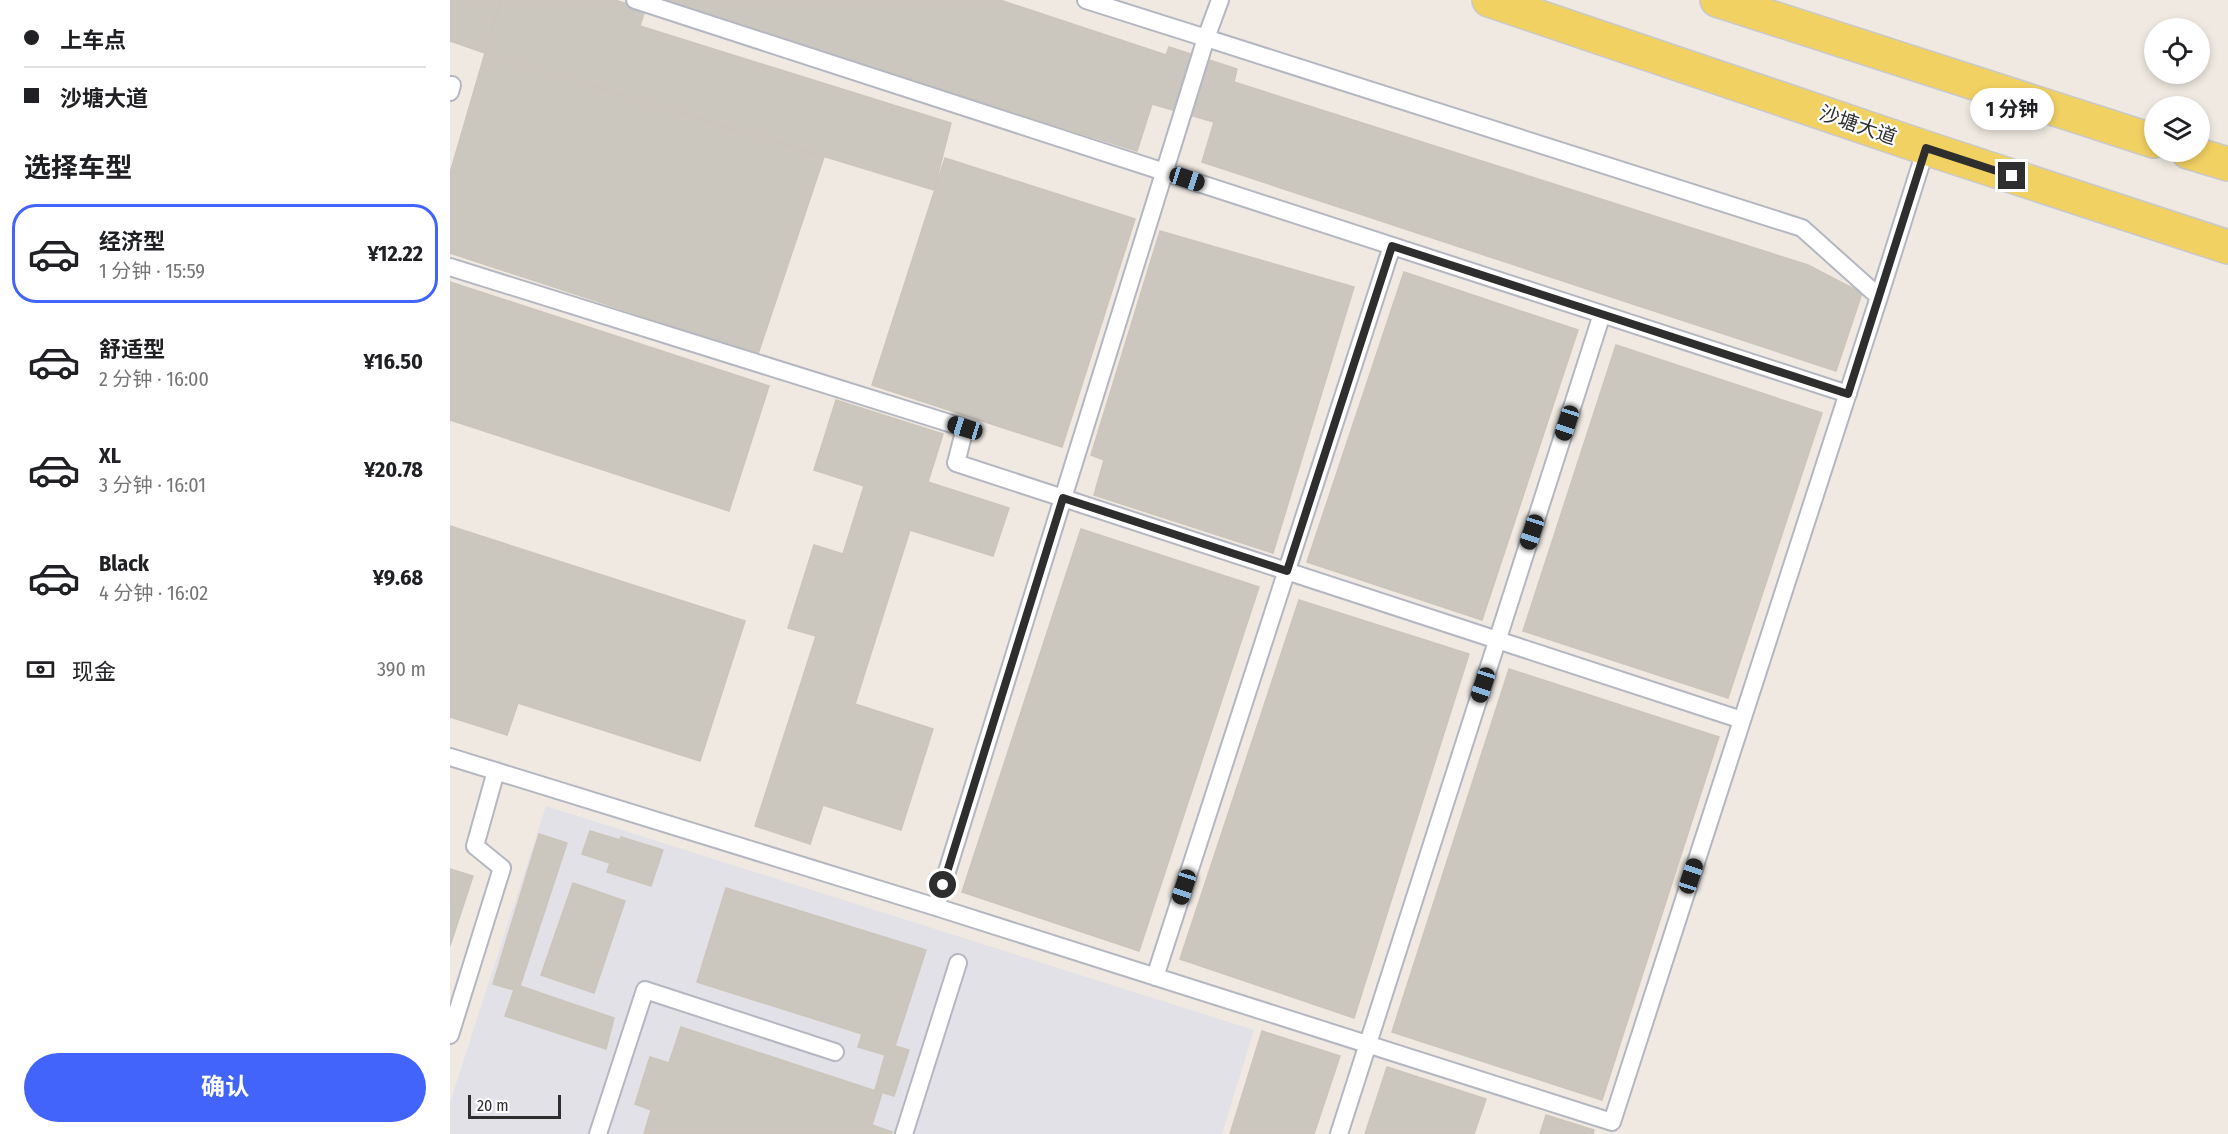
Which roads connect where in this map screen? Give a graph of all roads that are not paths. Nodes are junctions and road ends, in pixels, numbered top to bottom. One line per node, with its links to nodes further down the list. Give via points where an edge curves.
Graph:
1 (635, 0): 13 (lane)
2 (1086, 0): 6 (lane)
3 (1220, 0): 6 (lane)
4 (1488, 0): 10 (main road, 沙塘大道)
5 (1717, 0): 9 (main road)
6 (1206, 38): 13 (lane); 17 (lane, via 1802,228)
7 (450, 85): 8 (lane)
8 (450, 92)
9 (2144, 138)
10 (1926, 148): 15 (main road, 沙塘大道); 17 (lane)
11 (2210, 159): 12 (main road)
12 (2228, 164)
13 (1164, 172): 14 (lane); 20 (lane)
14 (1392, 246): 18 (lane); 21 (lane)
15 (2228, 247)
16 (450, 267): 20 (lane, via 965,428 956,463)
17 (1879, 297): 19 (lane)
18 (1602, 314): 19 (lane); 22 (lane)
19 (1848, 394): 23 (lane)
20 (1063, 498): 21 (lane); 26 (lane)
21 (1287, 571): 22 (lane); 28 (lane)
22 (1497, 640): 23 (lane); 30 (lane)
23 (1742, 720): 30 (lane, via 1612,1122)
24 (450, 757): 25 (lane)
25 (496, 771): 26 (lane); 29 (lane, via 475,846 502,868)
26 (936, 907): 28 (lane)
27 (958, 963): 33 (lane)
28 (1155, 977): 30 (lane)
29 (450, 1035)
30 (1368, 1044): 34 (lane)
31 (835, 1052): 32 (lane, via 645,990)
32 (598, 1134)
33 (904, 1134)
34 (1339, 1134)

